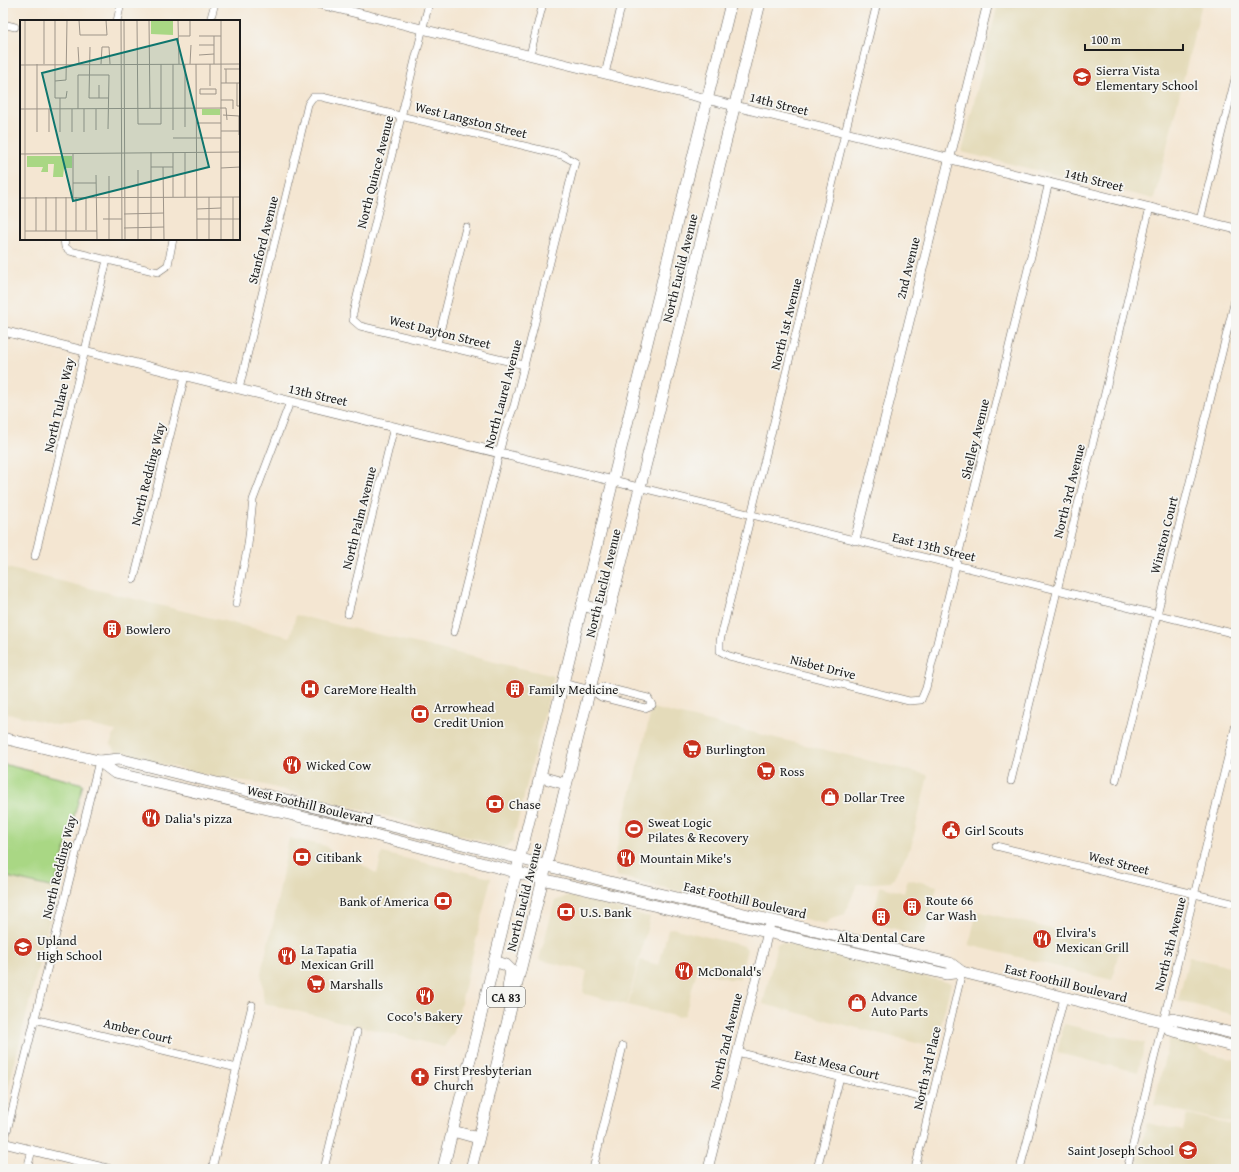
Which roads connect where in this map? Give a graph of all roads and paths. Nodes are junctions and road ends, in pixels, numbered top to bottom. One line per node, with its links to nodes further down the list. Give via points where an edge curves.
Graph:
1 (121, 3): 12 (street)
2 (215, 3): 13 (street)
3 (316, 3): 11 (street, 14th Street)
4 (429, 3): 16 (street, North Quince Avenue)
5 (543, 3): 17 (street)
6 (622, 3): 18 (street)
7 (731, 3): 21 (main road, North Euclid Avenue)
8 (760, 3): 22 (main road, North Euclid Avenue)
9 (877, 3): 24 (street, North 1st Avenue)
10 (988, 3): 25 (street, 2nd Avenue)
11 (337, 6): 16 (street, 14th Street)
12 (117, 20)
13 (210, 20)
14 (3, 24): 15 (street)
15 (15, 27)
16 (422, 29): 17 (street, 14th Street); 23 (street, North Quince Avenue)
17 (530, 55): 18 (street, 14th Street)
18 (605, 74): 21 (street, 14th Street)
19 (1236, 75): 29 (street)
20 (313, 97): 23 (street, West Langston Street); 42 (street, Stanford Avenue, via 308,104)
21 (708, 99): 22 (street, 14th Street); 46 (main road, North Euclid Avenue)
22 (735, 106): 24 (street, 14th Street); 48 (main road, North Euclid Avenue)
23 (401, 116): 26 (street, West Langston Street, via 562,155); 36 (street, North Quince Avenue, via 352,313)
24 (845, 132): 25 (street, 14th Street); 49 (street, North 1st Avenue)
25 (949, 158): 27 (street, 14th Street); 50 (street, 2nd Avenue)
26 (574, 162): 40 (street, North Laurel Avenue)
27 (1049, 182): 28 (street, 14th Street); 52 (street, Shelley Avenue)
28 (1150, 208): 29 (street, 14th Street); 54 (street, North 3rd Avenue)
29 (1200, 220): 31 (street, 14th Street)
30 (466, 227): 38 (street)
31 (1236, 229)
32 (173, 240): 34 (street, via 168,265 158,272)
33 (64, 243): 34 (street, via 70,251)
34 (107, 260): 39 (street, North Tulare Way)
35 (1236, 296): 59 (street, Winston Court)
36 (353, 320): 38 (street, West Dayton Street, via 360,326)
37 (3, 331): 39 (street, 13th Street)
38 (437, 344): 40 (street, West Dayton Street)
39 (84, 351): 41 (street, 13th Street); 51 (street, North Tulare Way)
40 (524, 365): 45 (street, North Laurel Avenue)
41 (185, 376): 42 (street, 13th Street); 53 (street, North Redding Way)
42 (239, 389): 43 (street, 13th Street)
43 (290, 402): 44 (street, 13th Street); 55 (street, via 253,500 248,545)
44 (394, 427): 45 (street, 13th Street); 58 (street, North Palm Avenue)
45 (499, 453): 46 (street, 13th Street); 60 (street, North Laurel Avenue)
46 (612, 481): 47 (street, 13th Street); 56 (main road, North Euclid Avenue)
47 (626, 484): 48 (street, East 13th Street)
48 (641, 488): 49 (street, East 13th Street); 57 (main road, North Euclid Avenue)
49 (751, 515): 50 (street, East 13th Street); 62 (street, North 1st Avenue, via 720,641)
50 (855, 540): 52 (street, East 13th Street)
51 (35, 556)
52 (956, 565): 54 (street, East 13th Street); 65 (street, Shelley Avenue)
53 (134, 579)
54 (1057, 590): 59 (street, East 13th Street); 73 (street, North 3rd Avenue)
55 (236, 604)
56 (582, 606): 57 (main road); 63 (main road, North Euclid Avenue)
57 (610, 613): 64 (main road, North Euclid Avenue)
58 (348, 614)
59 (1157, 614): 61 (street, East 13th Street); 72 (street, Winston Court)
60 (454, 632)
61 (1236, 634)
62 (720, 651): 65 (street, Nisbet Drive, via 729,656 909,701)
63 (562, 683): 64 (street); 71 (main road, North Euclid Avenue)
64 (591, 690): 64 (street, via 601,697 645,708 652,705 648,698 604,687); 74 (main road, North Euclid Avenue)
65 (921, 700)
66 (1236, 724): 69 (street, North 5th Avenue)
67 (3, 738): 68 (main road, West Foothill Boulevard)
68 (99, 761): 75 (main road, West Foothill Boulevard, via 115,773); 76 (main road, West Foothill Boulevard, via 119,759); 90 (street, North Redding Way)
69 (1226, 766): 70 (street); 82 (street, North 5th Avenue)
70 (1236, 769)
71 (541, 777): 74 (main road); 78 (main road, North Euclid Avenue)
72 (1116, 780)
73 (1011, 781)
74 (566, 784): 79 (main road, North Euclid Avenue)
75 (285, 813): 76 (main road, via 302,811 347,822); 80 (main road, West Foothill Boulevard)
76 (354, 816): 78 (main road, West Foothill Boulevard)
77 (996, 846): 82 (street, West Street)
78 (520, 858): 79 (main road, East Foothill Boulevard); 80 (main road, North Euclid Avenue)
79 (545, 866): 81 (main road, North Euclid Avenue); 84 (main road, East Foothill Boulevard)
80 (517, 872): 81 (main road, East Foothill Boulevard); 86 (main road, North Euclid Avenue)
81 (542, 879): 85 (main road, East Foothill Boulevard); 94 (main road, North Euclid Avenue)
82 (1194, 894): 83 (street, West Street); 91 (street, North 5th Avenue)
83 (1236, 904)
84 (771, 920): 85 (street, North 2nd Avenue); 87 (main road, East Foothill Boulevard, via 950,963)
85 (768, 932): 87 (main road, East Foothill Boulevard, via 946,974); 97 (street, North 2nd Avenue)
86 (494, 961): 94 (main road, CA 83, via 506,964 511,970 502,1012); 101 (main road, North Euclid Avenue)
87 (962, 972): 88 (main road, East Foothill Boulevard); 100 (street, North 3rd Place)
88 (1064, 998): 91 (main road, East Foothill Boulevard); 115 (street)
89 (252, 1005): 98 (street)
90 (34, 1019): 98 (street, Amber Court); 103 (street, North Redding Way)
91 (1164, 1022): 93 (main road, East Foothill Boulevard, via 1173,1019); 96 (main road, East Foothill Boulevard, via 1170,1030); 116 (street, North 5th Avenue)
92 (357, 1032): 108 (street)
93 (1236, 1034)
94 (501, 1044): 102 (main road, North Euclid Avenue)
95 (623, 1046): 111 (street)
96 (1236, 1047)
97 (737, 1052): 99 (street, East Mesa Court); 112 (street, North 2nd Avenue)
98 (237, 1068): 107 (street)
99 (840, 1078): 100 (street, East Mesa Court); 113 (street)
100 (932, 1100): 114 (street, North 3rd Place)
101 (452, 1131): 102 (main road); 109 (main road, North Euclid Avenue)
102 (478, 1138): 110 (main road, North Euclid Avenue)
103 (3, 1143): 104 (street)
104 (32, 1150): 105 (street); 106 (street)
105 (27, 1169)
106 (108, 1169)
107 (212, 1169)
108 (324, 1169)
109 (443, 1169)
110 (471, 1169)
111 (593, 1169)
112 (708, 1169)
113 (817, 1169)
114 (915, 1169)
115 (1020, 1169)
116 (1127, 1169)

